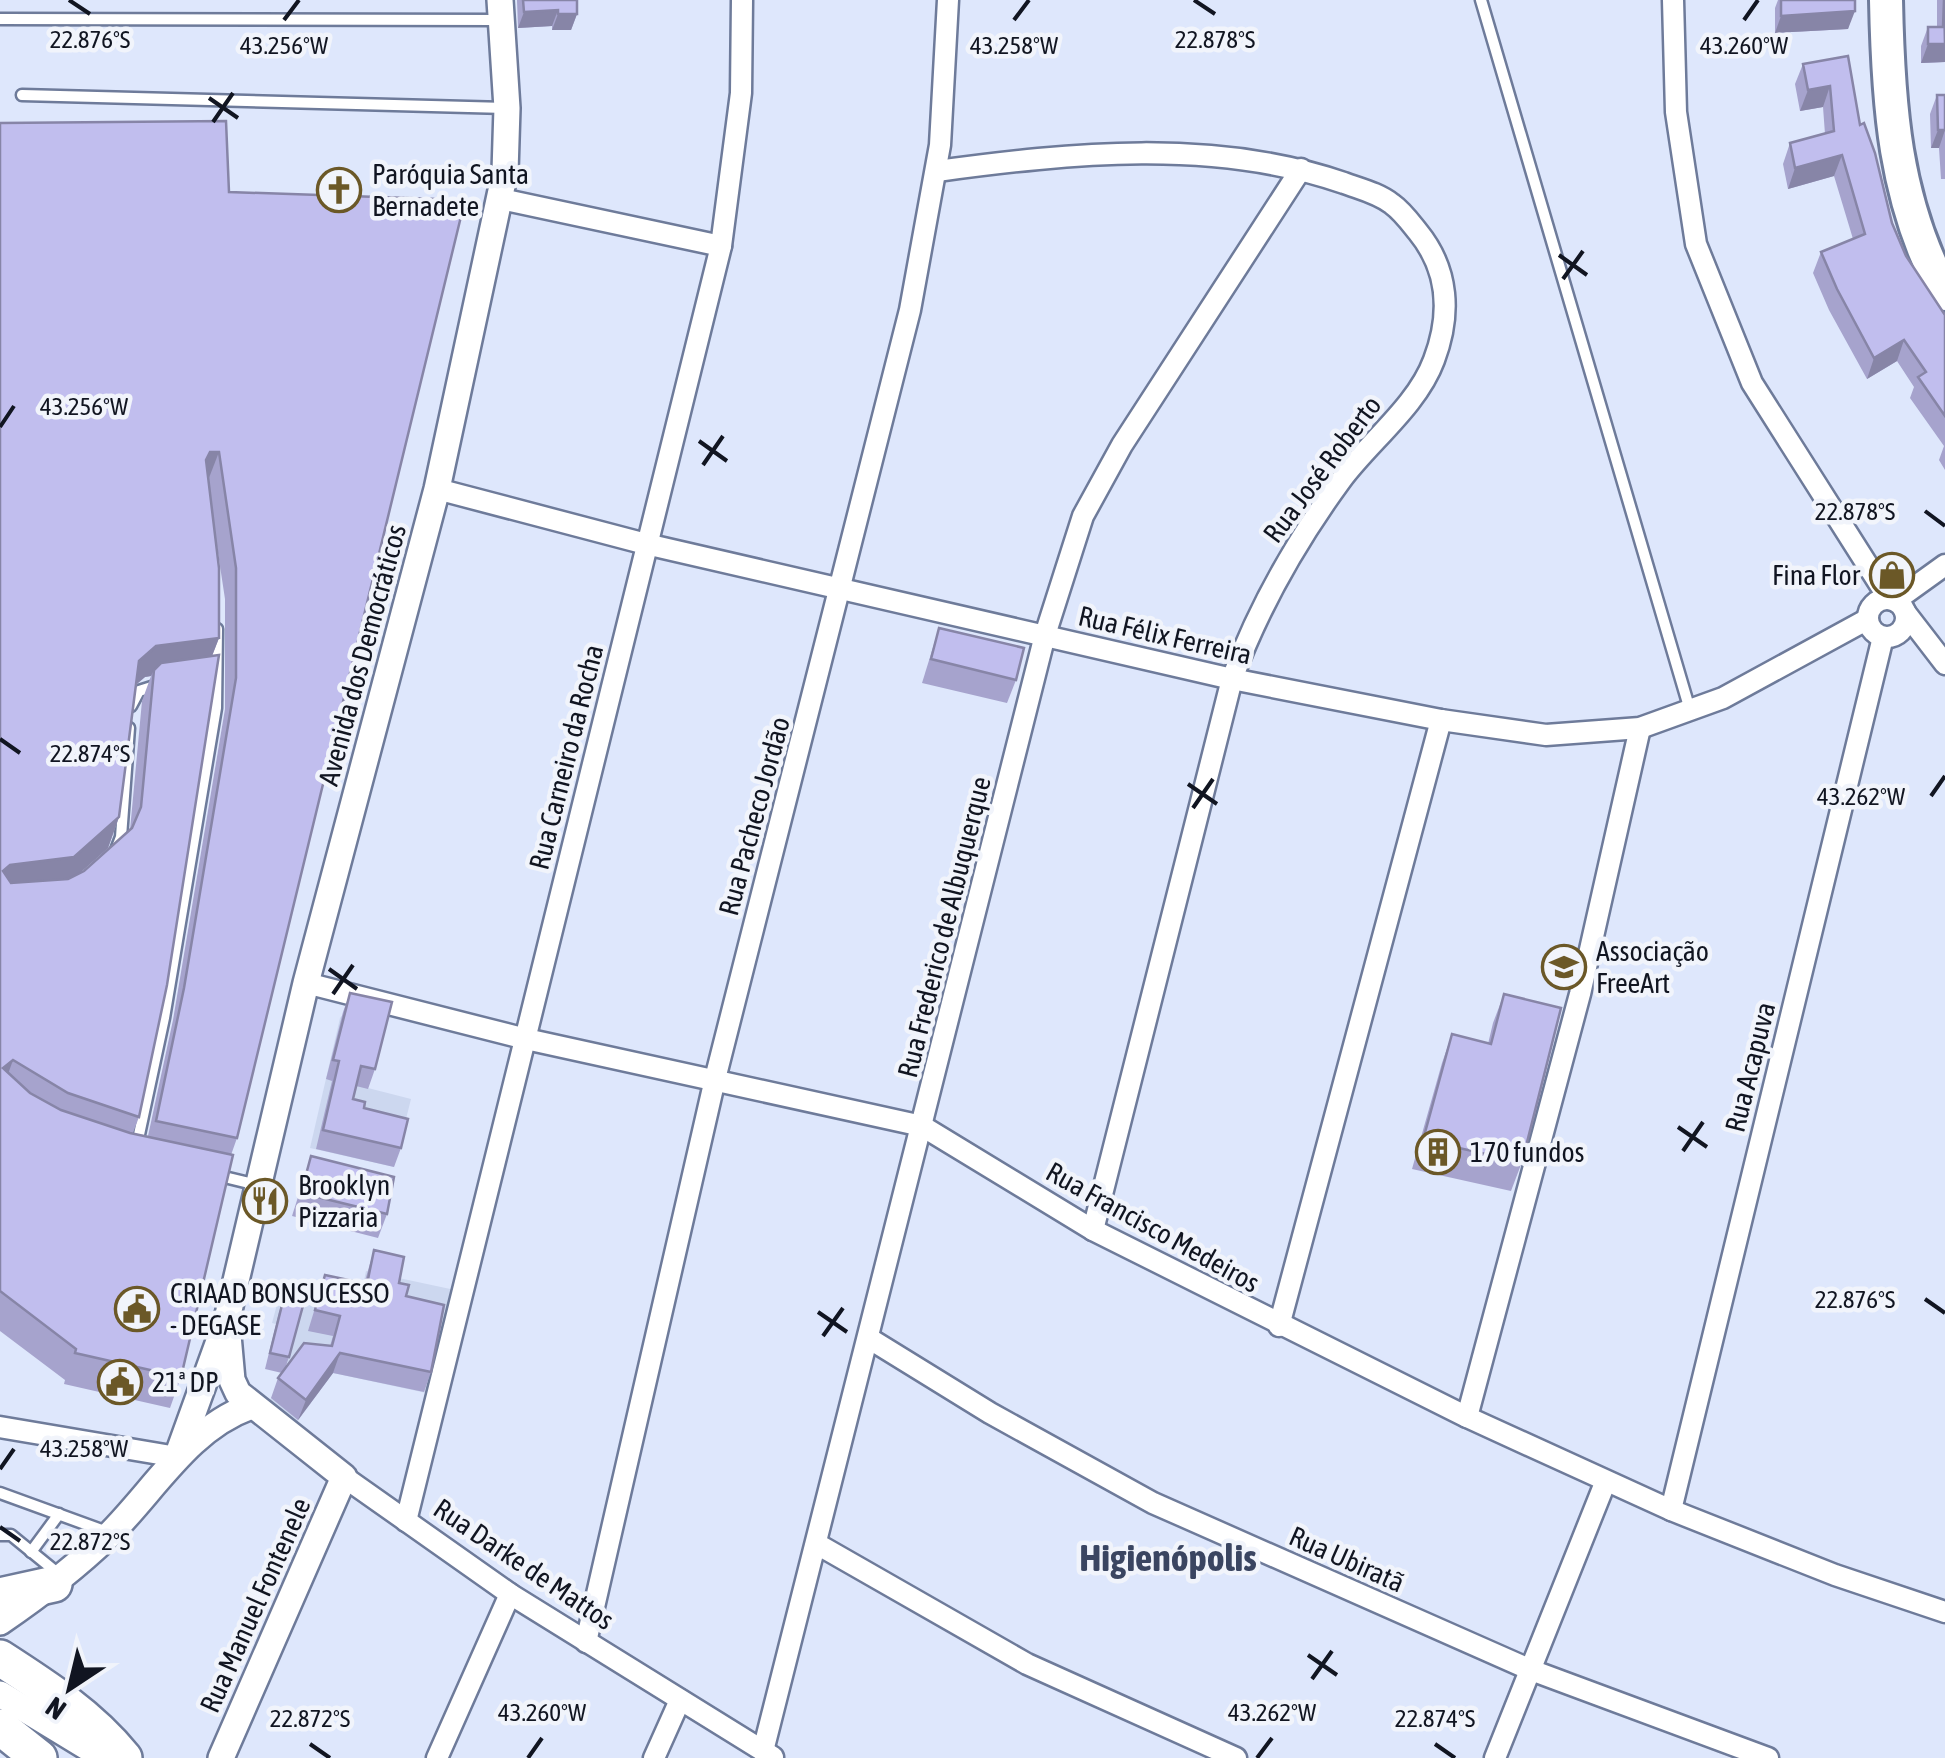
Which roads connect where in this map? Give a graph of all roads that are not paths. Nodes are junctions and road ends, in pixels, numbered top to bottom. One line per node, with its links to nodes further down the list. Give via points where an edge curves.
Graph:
1 (742, 0): 13 (street, Rua Carneiro da Rocha, via 740,93)
2 (948, 0): 11 (street, Rua Pacheco Jordão)
3 (1481, 0): 29 (lane)
4 (1673, 0): 19 (street, via 1676,112 1696,244 1752,383)
5 (1886, 0): 14 (main road, via 1896,157 1920,243)
6 (501, 10): 7 (lane); 9 (street, Avenida dos Democráticos)
7 (0, 19)
8 (22, 95): 9 (lane)
9 (507, 108): 12 (street, Avenida dos Democráticos)
10 (1301, 168): 11 (street, Rua José Roberto, via 1111,153); 22 (street, Rua Frederico de Albuquerque, via 1082,516); 27 (street, Rua José Roberto, via 1396,206 1440,266 1445,312 1434,362 1286,560)
11 (937, 171): 18 (street, Rua Pacheco Jordão)
12 (501, 199): 13 (street); 15 (street, Avenida dos Democráticos)
13 (721, 246): 16 (street, Rua Carneiro da Rocha)
14 (1945, 294)
15 (437, 490): 16 (street, Rua Félix Ferreira); 33 (street, Avenida dos Democráticos)
16 (646, 544): 18 (street, Rua Félix Ferreira); 34 (street, Rua Carneiro da Rocha)
17 (1945, 565): 19 (street)
18 (841, 591): 22 (street, Rua Félix Ferreira); 35 (street, Rua Pacheco Jordão)
19 (1897, 604): 21 (street, via 1876,602); 23 (street, via 1900,632); 24 (street)
20 (216, 618): 25 (lane)
21 (1868, 619): 23 (street); 29 (street, Rua Félix Ferreira)
22 (1045, 636): 27 (street, Rua Félix Ferreira); 36 (street, Rua Frederico de Albuquerque)
23 (1883, 636): 51 (street, Rua Acapuva)
24 (1945, 664)
25 (218, 676): 26 (lane); 37 (lane, via 178,939)
26 (200, 678)
27 (1232, 679): 30 (street, Rua Félix Ferreira); 40 (street, Rua José Roberto)
28 (164, 684): 32 (lane, via 146,686 131,705 121,837)
29 (1690, 710): 31 (street, Rua Félix Ferreira)
30 (1441, 720): 31 (street, Rua Félix Ferreira, via 1546,736); 42 (street)
31 (1640, 728): 45 (street, via 1580,994)
32 (108, 863)
33 (306, 983): 34 (street, Rua Francisco Medeiros); 39 (street, Avenida dos Democráticos)
34 (526, 1039): 35 (street, Rua Francisco Medeiros); 53 (street, Rua Carneiro da Rocha)
35 (714, 1079): 36 (street, Rua Francisco Medeiros); 63 (street, Rua Pacheco Jordão)
36 (922, 1126): 40 (street, Rua Francisco Medeiros); 43 (street, Rua Frederico de Albuquerque)
37 (135, 1155)
38 (211, 1174): 39 (lane)
39 (258, 1185): 41 (street, Avenida dos Democráticos)
40 (1093, 1230): 42 (street, Rua Francisco Medeiros)
41 (227, 1319): 44 (street, Avenida dos Democráticos, via 232,1380); 47 (street, Avenida dos Democráticos)
42 (1278, 1326): 45 (street, Rua Francisco Medeiros)
43 (870, 1339): 56 (street, Rua Frederico de Albuquerque); 65 (street, Rua Ubiratã, via 1153,1503)
44 (250, 1407): 47 (street, Avenida dos Democráticos); 48 (street, Rua Darke de Mattos)
45 (1466, 1417): 49 (street, Rua Francisco Medeiros)
46 (0, 1427): 47 (street)
47 (177, 1457): 54 (street, Avenida dos Democráticos)
48 (344, 1477): 53 (street, Rua Darke de Mattos); 74 (street, Rua Manuel Fontenele)
49 (1605, 1483): 51 (street, Rua Francisco Medeiros); 65 (street)
50 (0, 1493): 52 (lane)
51 (1671, 1510): 61 (street, Rua Francisco Medeiros)
52 (60, 1514): 54 (lane); 57 (lane)
53 (406, 1521): 59 (street, Rua Darke de Mattos)
54 (111, 1533): 58 (street, Avenida dos Democráticos)
55 (0, 1535): 57 (lane, via 11,1535)
56 (817, 1544): 70 (street, Rua Frederico de Albuquerque); 77 (street, via 1028,1664)
57 (31, 1552): 58 (lane)
58 (58, 1580): 60 (highway); 62 (street, Avenida dos Democráticos)
59 (510, 1594): 63 (street, Rua Darke de Mattos); 75 (street)
60 (0, 1596)
61 (1945, 1612)
62 (0, 1622)
63 (586, 1642): 67 (street, Rua Darke de Mattos)
64 (0, 1658): 69 (highway)
65 (1530, 1670): 78 (street); 79 (street, Rua Ubiratã)
66 (0, 1694): 69 (street)
67 (680, 1700): 70 (street, Rua Darke de Mattos); 76 (street)
68 (0, 1727): 71 (highway)
69 (103, 1744): 72 (highway); 73 (lane)
70 (768, 1754)
71 (39, 1758)
72 (124, 1758)
73 (141, 1758)
74 (221, 1758)
75 (437, 1758)
76 (654, 1758)
77 (1236, 1758)
78 (1495, 1758)
79 (1768, 1758)

